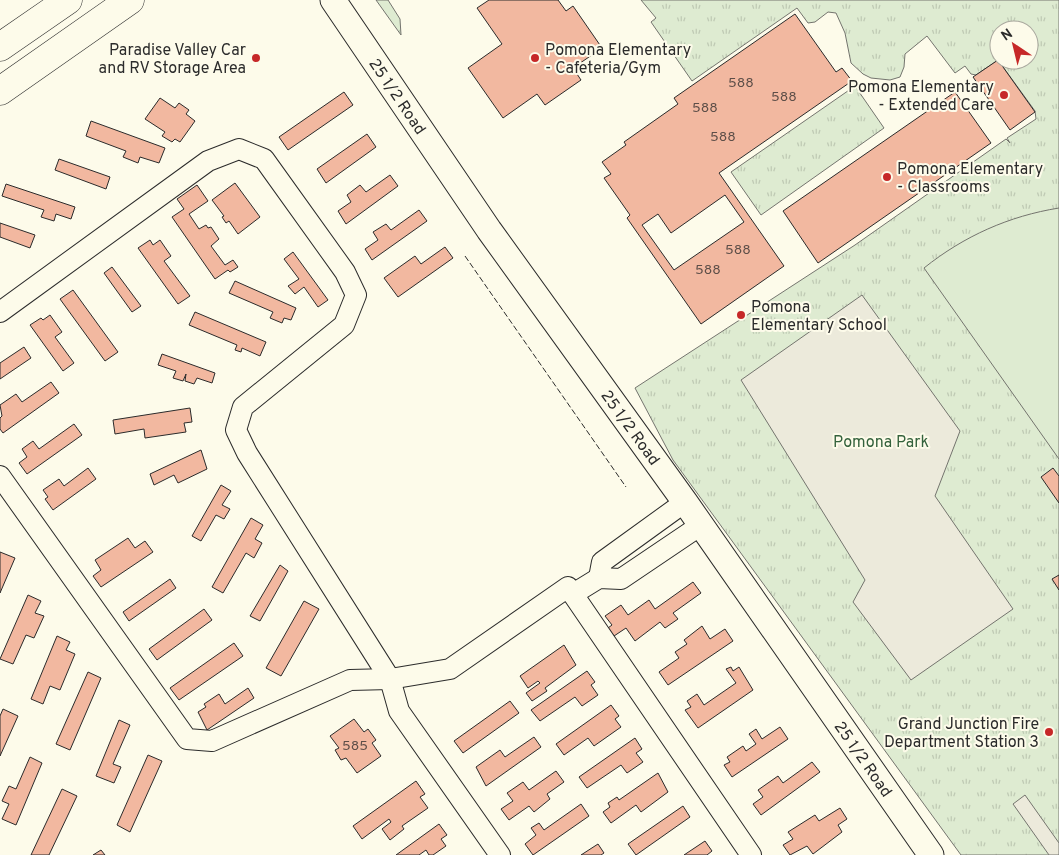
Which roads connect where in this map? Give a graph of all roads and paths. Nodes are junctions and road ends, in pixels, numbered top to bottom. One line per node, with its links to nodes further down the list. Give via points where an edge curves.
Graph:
1 (68, 0): 4 (main road)
2 (130, 0): 5 (main road)
3 (333, 0): 8 (street, 25 1/2 Road, via 490,230)
4 (0, 47)
5 (0, 91)
6 (0, 312): 12 (street, via 208,162 239,149 264,159 345,272 356,296 344,325 244,407 236,430)
7 (0, 476): 12 (street, via 187,739 212,741 350,680)
8 (685, 502): 9 (street, 25 1/2 Road); 10 (street, via 602,562)
9 (701, 526): 10 (street, via 621,579); 15 (street, 25 1/2 Road)
10 (598, 578): 11 (street)
11 (573, 594): 12 (street, via 568,586 450,669); 14 (street)
12 (390, 679): 13 (street, via 399,711)
13 (500, 855)
14 (751, 855)
15 (931, 855)

